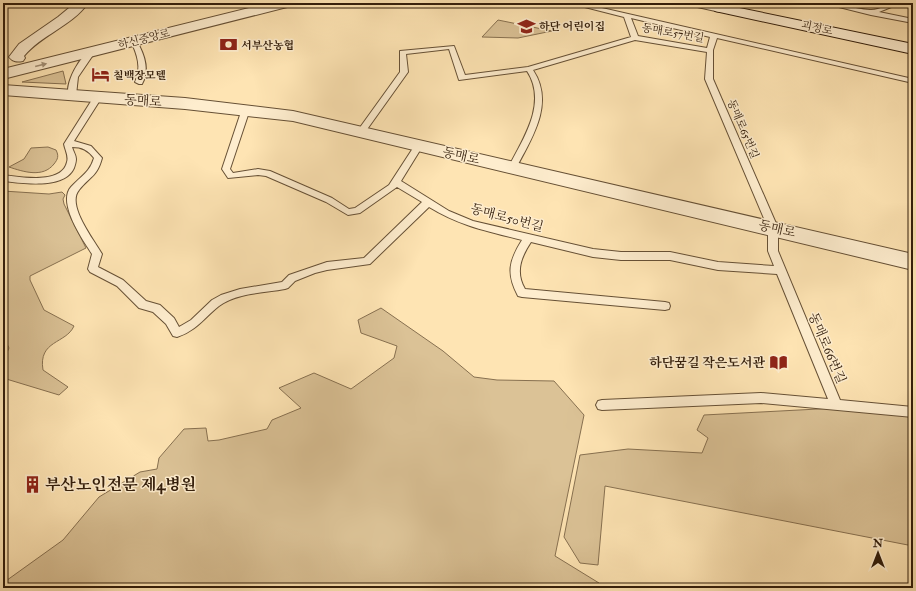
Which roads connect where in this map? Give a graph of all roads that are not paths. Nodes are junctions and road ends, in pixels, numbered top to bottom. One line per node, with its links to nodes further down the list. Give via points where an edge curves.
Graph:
1 (82, 3): 18 (street, via 63,20 24,47 16,57)
2 (247, 3): 18 (street, 하신중앙로)
3 (286, 3): 14 (street, 하신중앙로)
4 (572, 3): 10 (lane)
5 (698, 3): 8 (street, 괴정로)
6 (826, 3): 9 (lane)
7 (898, 3): 9 (lane)
8 (718, 5): 15 (street, 괴정로)
9 (871, 12): 11 (lane)
10 (627, 16): 12 (lane); 13 (lane)
11 (913, 21)
12 (714, 36): 16 (lane, 동매로65번길); 22 (lane)
13 (635, 38): 16 (lane, 동매로57번길); 20 (lane, 동매로57번길)
14 (134, 41): 17 (street, 하신중앙로); 23 (lane, via 142,71)
15 (913, 49)
16 (710, 50): 35 (lane, 동매로65번길, via 709,79)
17 (92, 52): 21 (street, 하신중앙로, one-way to 17); 25 (lane, via 81,64 72,82)
18 (18, 58): 19 (street, 하신중앙로)
19 (3, 62)
20 (529, 69): 28 (lane, 동매로57번길, via 462,78 452,47 402,52 404,72); 31 (lane, via 535,75 538,86 539,108)
21 (3, 74)
22 (913, 81)
23 (139, 82)
24 (3, 90): 25 (street, 동매로)
25 (72, 95): 26 (street, 동매로)
26 (98, 97): 27 (street, 동매로); 29 (lane)
27 (246, 109): 28 (street, 동매로, via 293,116); 33 (lane, via 226,169 231,176 268,173 329,200 348,212 357,211)
28 (360, 133): 30 (street, 동매로)
29 (68, 144): 32 (lane, via 72,163 62,175 44,181); 34 (lane, via 81,144 92,148 98,158 95,169 73,190 71,207 84,235 97,254 92,269 120,283 143,305 156,308 170,321 177,333 195,323 225,298 285,285 292,278 327,266 367,261)
30 (418, 147): 31 (street, 동매로); 33 (lane)
31 (512, 168): 35 (street, 동매로)
32 (3, 178)
33 (396, 182): 34 (lane, 동매로50번길)
34 (428, 202): 36 (lane, 동매로50번길, via 471,224)
35 (773, 228): 37 (street, 동매로); 38 (lane, 동매로66번길, via 773,251)
36 (528, 238): 38 (lane, 동매로50번길, via 593,253 670,256 718,266); 39 (lane, via 514,270 516,284 522,293)
37 (913, 262)
38 (780, 270): 41 (lane, 동매로66번길)
39 (665, 306)
40 (602, 405): 41 (lane, via 761,398)
41 (836, 405): 42 (lane, 동매로66번길)
42 (913, 412)

